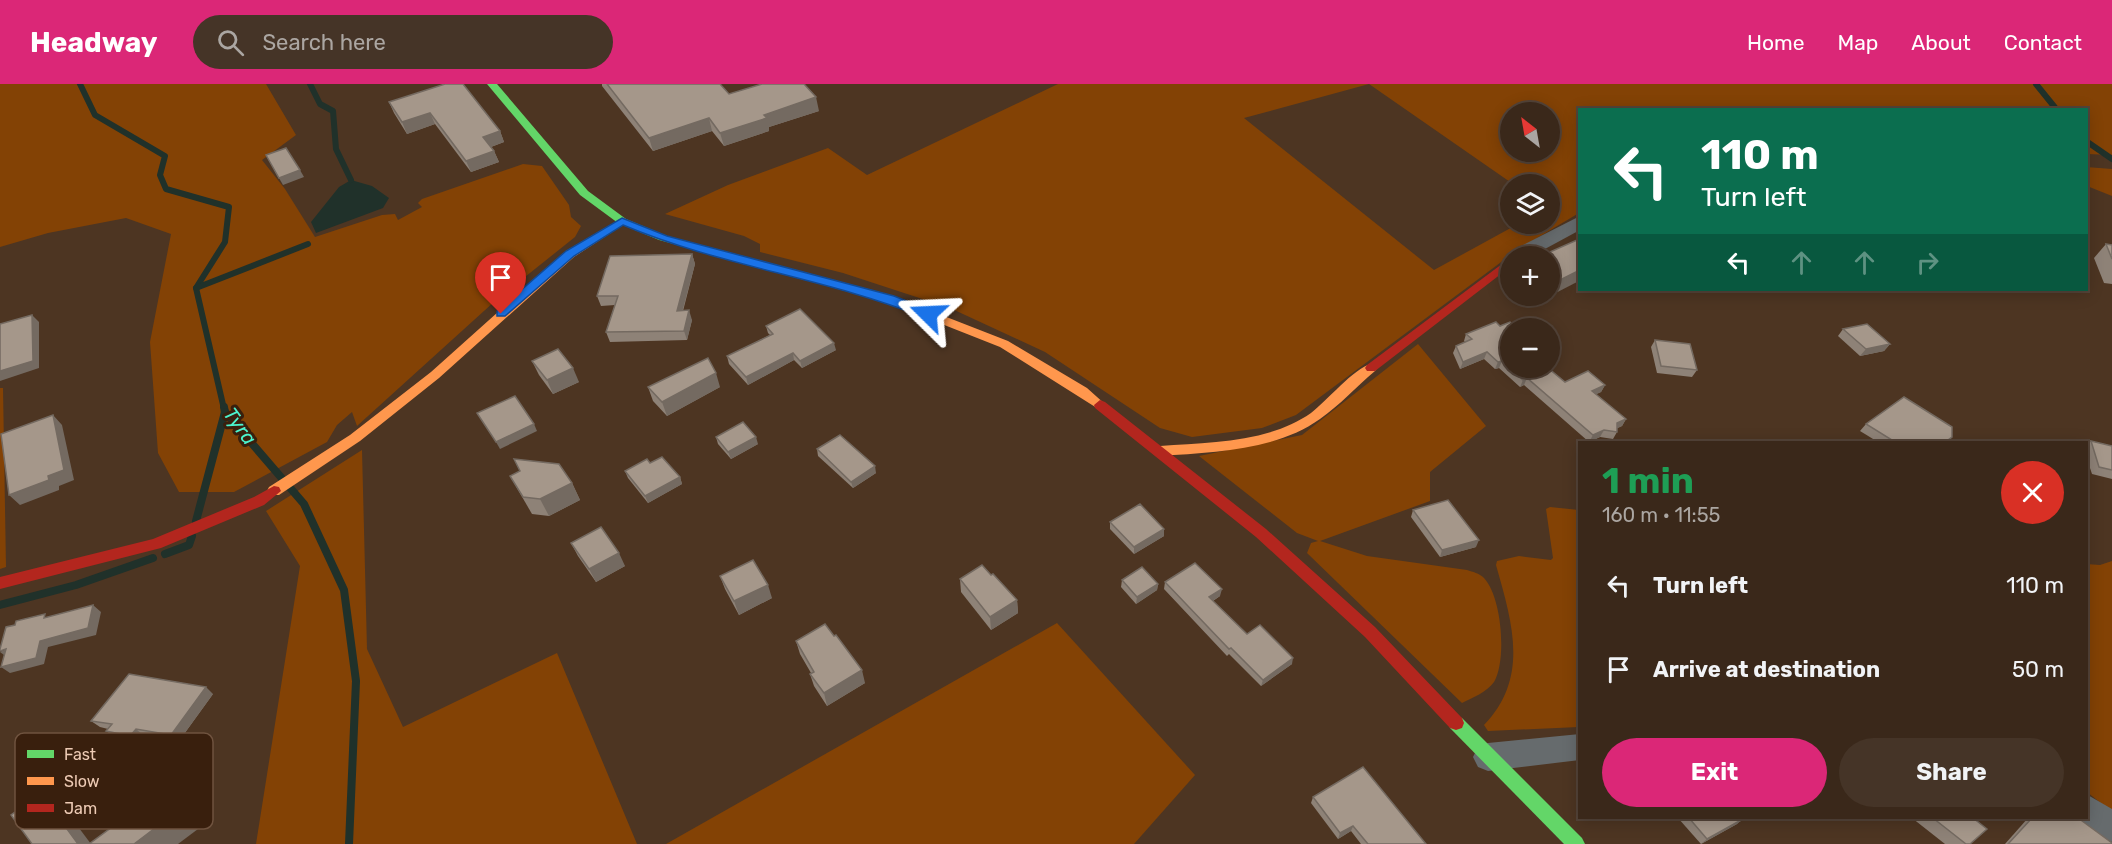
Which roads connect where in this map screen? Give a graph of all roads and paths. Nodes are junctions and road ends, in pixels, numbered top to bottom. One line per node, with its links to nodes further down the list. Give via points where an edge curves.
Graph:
1 (492, 84): 2 (street, via 584,193)
2 (622, 221): 6 (street, via 663,238 890,299 1004,344 1082,391); 7 (street, via 570,254 435,375 355,438 259,501 156,544)
3 (1578, 223): 4 (street)
4 (1536, 246)
5 (1500, 270): 6 (street, via 1299,425 1271,435)
6 (1160, 451): 9 (street, via 1261,533 1370,632)
7 (0, 583)
8 (1578, 747): 9 (street)
9 (1488, 757): 12 (street)
10 (2088, 809): 11 (street)
11 (2112, 827)
12 (1576, 844)

